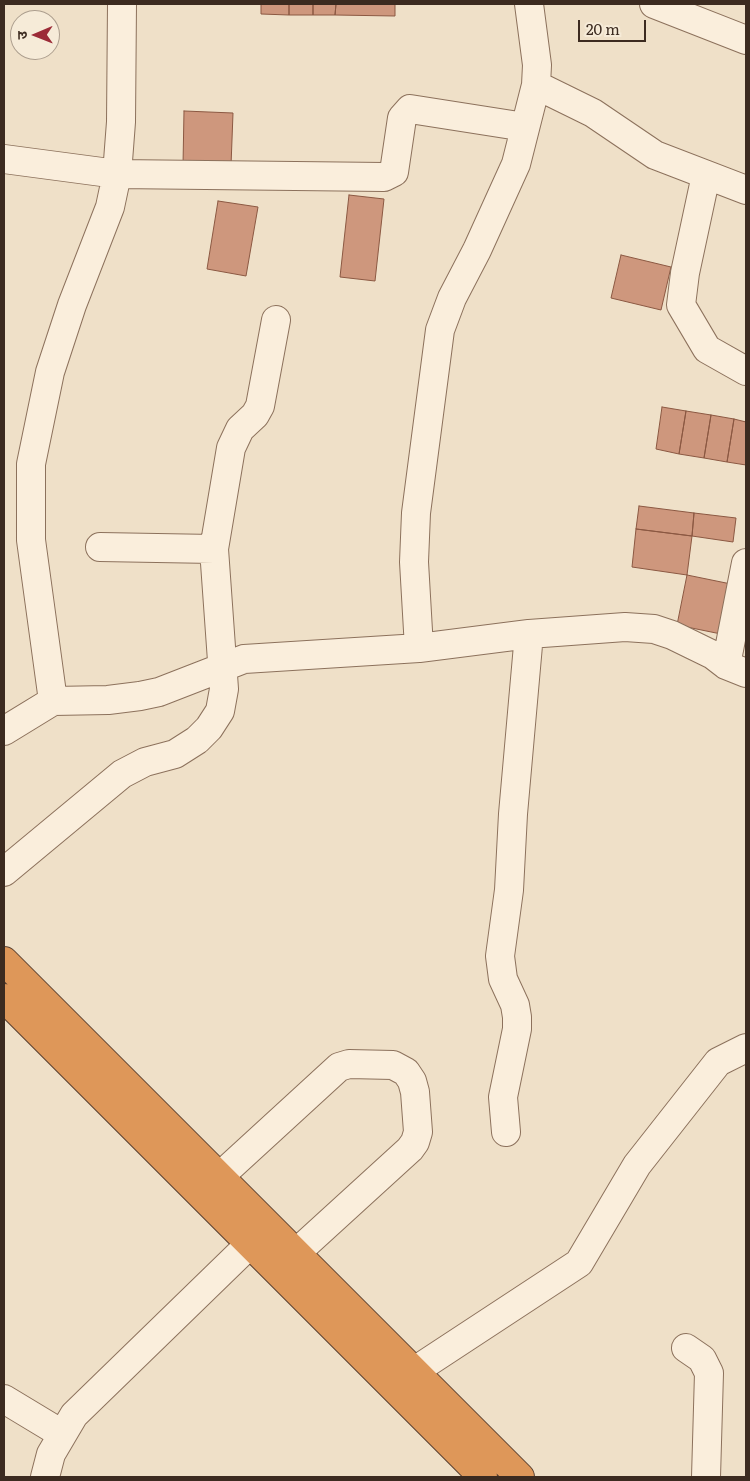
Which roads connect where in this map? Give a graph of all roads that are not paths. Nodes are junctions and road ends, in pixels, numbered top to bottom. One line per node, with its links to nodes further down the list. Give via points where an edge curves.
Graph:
1 (122, 4): 8 (street)
2 (529, 4): 5 (street, via 537,65)
3 (654, 4): 4 (street)
4 (746, 40)
5 (536, 86): 6 (street); 9 (street, via 593,113 655,155)
6 (525, 127): 8 (street, via 410,109 402,118 394,172 384,176); 17 (street, via 516,164 440,330 416,513 414,562)
7 (4, 159): 8 (street)
8 (117, 174): 20 (street, via 110,207 50,372 31,464 32,540)
9 (706, 175): 10 (street); 12 (street, via 681,305 707,349)
10 (746, 190)
11 (276, 320): 14 (street, via 260,406 240,429 231,448)
12 (746, 371)
13 (100, 546): 14 (street)
14 (214, 549): 18 (street)
15 (746, 563): 19 (street)
16 (529, 634): 17 (street); 19 (street, via 648,628 672,635); 26 (street, via 505,932 500,956 503,979 517,1017 503,1097)
17 (419, 648): 18 (street, via 252,658)
18 (222, 666): 20 (street, via 159,692 140,696); 22 (street, via 224,700 198,740 175,754 145,762 122,774)
19 (736, 669)
20 (53, 701): 21 (street)
21 (4, 731)
22 (4, 872)
23 (4, 961): 27 (highway)
24 (4, 998): 28 (highway)
25 (745, 1043): 31 (street, via 718,1062 637,1165 579,1263)
26 (506, 1132)
27 (219, 1177): 29 (highway); 29 (street, via 339,1067 349,1064 393,1065 406,1072 415,1092 418,1132 415,1142)
28 (250, 1244): 32 (highway); 34 (street, via 86,1402)
29 (296, 1253): 31 (highway)
30 (686, 1348): 38 (street, via 702,1359 709,1373)
31 (413, 1372): 32 (street); 37 (highway)
32 (397, 1393): 36 (highway)
33 (4, 1399): 34 (street)
34 (62, 1434): 35 (street, via 51,1454)
35 (45, 1477)
36 (483, 1477)
37 (520, 1477)
38 (706, 1477)

